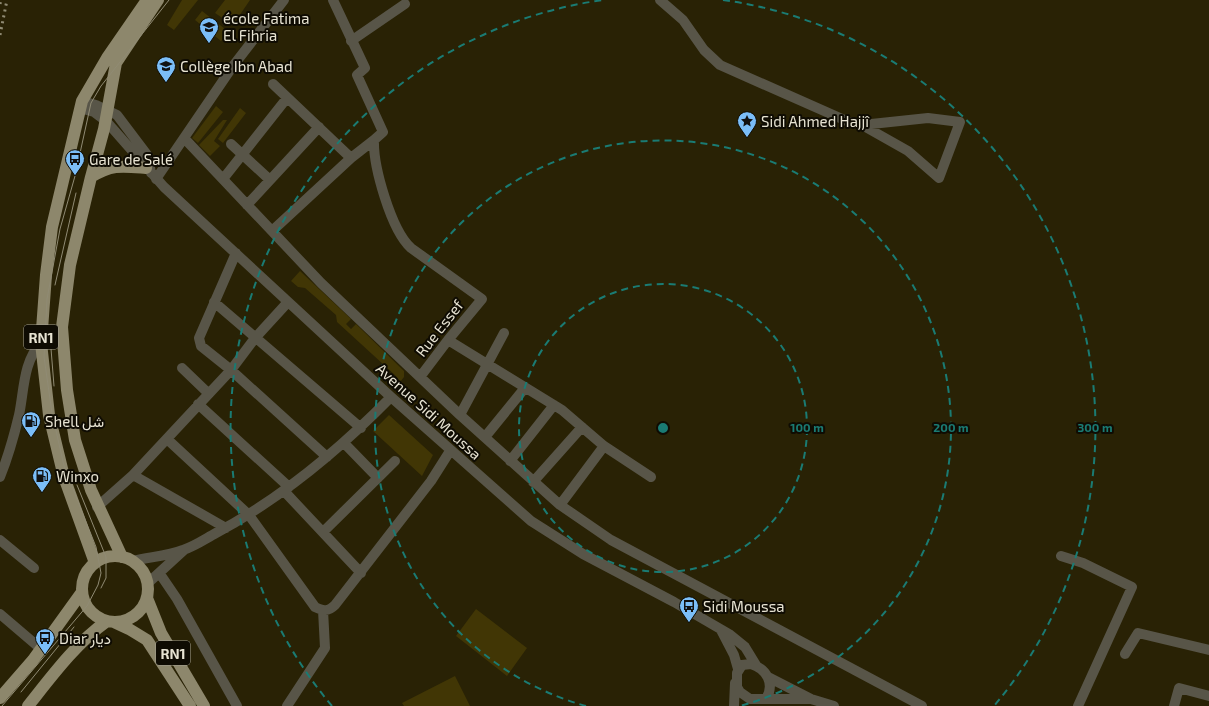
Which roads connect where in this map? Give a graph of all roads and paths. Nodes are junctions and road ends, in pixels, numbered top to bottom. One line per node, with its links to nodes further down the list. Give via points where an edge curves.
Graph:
1 (147, 0): 10 (main road, RN1, via 104,63)
2 (158, 0): 11 (main road, RN1, via 116,63)
3 (284, 0): 14 (street)
4 (333, 0): 7 (street)
5 (660, 0): 12 (street, via 683,20 711,58 731,71 849,122)
6 (405, 4): 7 (street)
7 (351, 41): 15 (street, via 365,68 357,75 383,132)
8 (273, 84): 9 (street)
9 (288, 98): 13 (street); 17 (street)
10 (81, 105): 11 (street, Avenue Sidi Moussa); 31 (main road, RN1, via 52,227)
11 (110, 116): 19 (street, Avenue Sidi Moussa); 20 (main road, RN1)
12 (862, 125): 12 (street, via 928,118 960,122 938,178 908,151)
13 (319, 127): 18 (street); 22 (street)
14 (184, 138): 19 (street); 21 (street)
15 (374, 140): 18 (street); 30 (street, Rue Essef, via 375,160 383,191 405,242 482,299)
16 (231, 144): 17 (street)
17 (243, 155): 21 (street); 22 (street)
18 (351, 158): 24 (street)
19 (151, 173): 20 (main road, via 117,166 104,169); 25 (street, Avenue Sidi Moussa)
20 (90, 177): 59 (main road, RN1, via 70,265 62,327 70,419 81,464)
21 (223, 179): 23 (street)
22 (270, 180): 23 (street)
23 (247, 205): 24 (street)
24 (272, 231): 35 (street, via 321,283)
25 (236, 253): 26 (street); 27 (street, Avenue Sidi Moussa)
26 (214, 302): 29 (street); 34 (street, via 199,342 207,352)
27 (288, 302): 29 (street); 38 (street, Avenue Sidi Moussa)
28 (504, 333): 32 (street)
29 (255, 338): 34 (street); 42 (street)
30 (448, 340): 32 (street); 35 (street, Rue Essef)
31 (41, 343): 53 (street, via 30,359 12,442); 67 (main road, RN1, via 45,390 58,456 69,494)
32 (487, 365): 36 (street); 41 (street)
33 (182, 368): 37 (street)
34 (230, 370): 37 (street); 49 (street)
35 (420, 377): 41 (street)
36 (524, 388): 40 (street); 44 (street)
37 (208, 393): 39 (street)
38 (391, 397): 42 (street); 48 (street, Avenue Sidi Moussa)
39 (198, 404): 45 (street); 57 (street)
40 (554, 405): 43 (street); 51 (street)
41 (460, 415): 44 (street)
42 (361, 428): 46 (street)
43 (582, 428): 47 (street); 56 (street)
44 (485, 437): 51 (street)
45 (167, 439): 52 (street); 60 (street)
46 (344, 443): 49 (street); 55 (street)
47 (604, 446): 54 (street); 58 (street)
48 (450, 451): 69 (street, via 431,481); 77 (street, Avenue Sidi Moussa, via 546,532 701,616)
49 (327, 457): 57 (street)
50 (395, 461): 55 (street)
51 (510, 461): 56 (street)
52 (133, 475): 59 (street); 61 (street)
53 (0, 477)
54 (651, 477)
55 (378, 478): 62 (street)
56 (533, 482): 58 (street)
57 (287, 489): 60 (street); 62 (street)
58 (560, 505): 96 (street, via 625,547)
59 (98, 507): 66 (main road, RN1)
60 (248, 515): 61 (street); 74 (street, via 315,607)
61 (226, 528): 64 (street)
62 (323, 532): 69 (street)
63 (0, 540): 68 (street)
64 (184, 550): 66 (street); 70 (street)
65 (1061, 556): 97 (street, via 1083,563 1132,587)
66 (127, 559): 67 (main road, via 106,557); 71 (main road, RN1, via 140,567)
67 (95, 563): 72 (main road, via 86,572)
68 (34, 568)
69 (361, 573): 74 (street, via 330,610)
70 (160, 574): 71 (street); 92 (street, via 177,599)
71 (148, 583): 73 (main road, RN1)
72 (82, 592): 76 (main road, RN1, via 89,610 97,617); 78 (main road)
73 (147, 598): 76 (main road, via 141,610 134,616 124,621); 91 (main road, RN1, via 161,633)
74 (322, 610): 93 (street, via 325,648)
75 (0, 614): 78 (street)
76 (111, 622): 89 (main road, via 94,630); 90 (main road, RN1, via 147,640)
77 (719, 629): 81 (street, Avenue Sidi Moussa, via 745,648); 82 (street, Avenue Sidi Moussa, via 728,641)
78 (41, 650): 86 (main road)
79 (1209, 650): 80 (street, via 1138,633)
80 (1125, 654)
81 (756, 665): 82 (street, via 746,664); 83 (street)
82 (738, 669): 84 (street)
83 (768, 677): 87 (street, via 770,688); 88 (street)
84 (736, 681): 87 (street, via 744,696); 94 (street)
85 (1209, 696): 98 (street, via 1179,688)
86 (0, 698)
87 (762, 701): 88 (street)
88 (808, 702): 95 (street)
89 (28, 706)
90 (190, 706)
91 (204, 706)
92 (237, 706)
93 (287, 706)
94 (734, 706)
95 (834, 706)
96 (922, 706)
97 (1078, 706)
98 (1174, 706)

